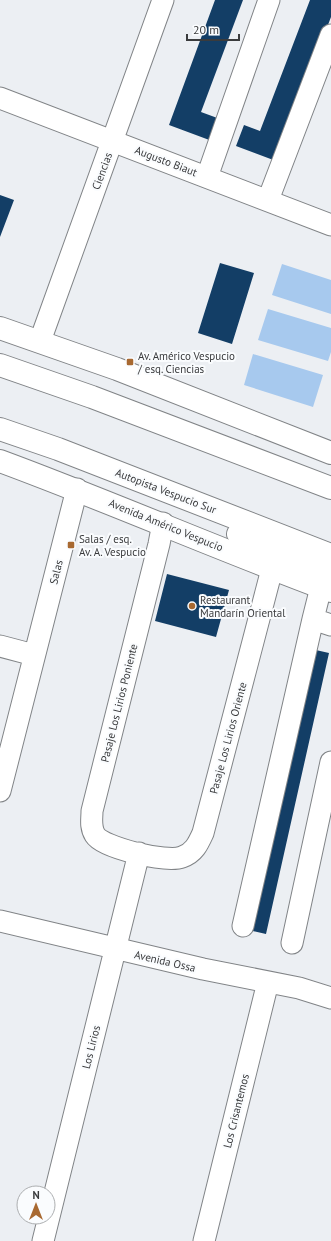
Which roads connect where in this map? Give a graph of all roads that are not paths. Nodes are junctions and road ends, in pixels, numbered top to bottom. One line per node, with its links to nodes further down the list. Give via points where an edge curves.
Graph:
1 (163, 0): 5 (street, Ciencias)
2 (269, 0): 6 (street)
3 (331, 35): 7 (street)
4 (0, 98): 5 (street, Augusto Biaut)
5 (112, 140): 6 (street, Augusto Biaut); 10 (street, Ciencias)
6 (207, 177): 7 (street, Augusto Biaut)
7 (268, 200): 8 (street, Augusto Biaut)
8 (331, 224)
9 (0, 328): 10 (main road)
10 (40, 341): 15 (main road)
11 (0, 365): 12 (main road)
12 (92, 397): 17 (main road); 18 (main road)
13 (0, 429): 14 (main road, Autopista Vespucio Sur)
14 (58, 449): 21 (main road, Autopista Vespucio Sur); 23 (main road)
15 (331, 453)
16 (0, 461): 19 (main road, Avenida Américo Vespucio)
17 (331, 473)
18 (331, 488)
19 (77, 489): 20 (main road, Avenida Américo Vespucio); 26 (street, Salas)
20 (162, 523): 22 (main road, Avenida Américo Vespucio); 29 (street, Pasaje Los Lirios Poniente, via 92,819 92,828 102,842)
21 (331, 555)
22 (272, 569): 23 (main road, Avenida Américo Vespucio); 29 (street, Pasaje Los Lirios Oriente, via 198,846 190,854 180,858 168,859)
23 (328, 585): 24 (street)
24 (322, 622): 31 (street)
25 (0, 646): 26 (street)
26 (34, 655): 28 (street, Salas)
27 (331, 762): 32 (street)
28 (0, 791)
29 (139, 853): 33 (street, Los Lirios)
30 (0, 921): 33 (street, Avenida Ossa)
31 (243, 926)
32 (292, 943)
33 (115, 949): 34 (street, Avenida Ossa); 36 (street, Los Lirios)
34 (268, 982): 35 (street, Avenida Ossa); 37 (street, Los Crisantemos)
35 (331, 998)
36 (43, 1241)
37 (204, 1241)

